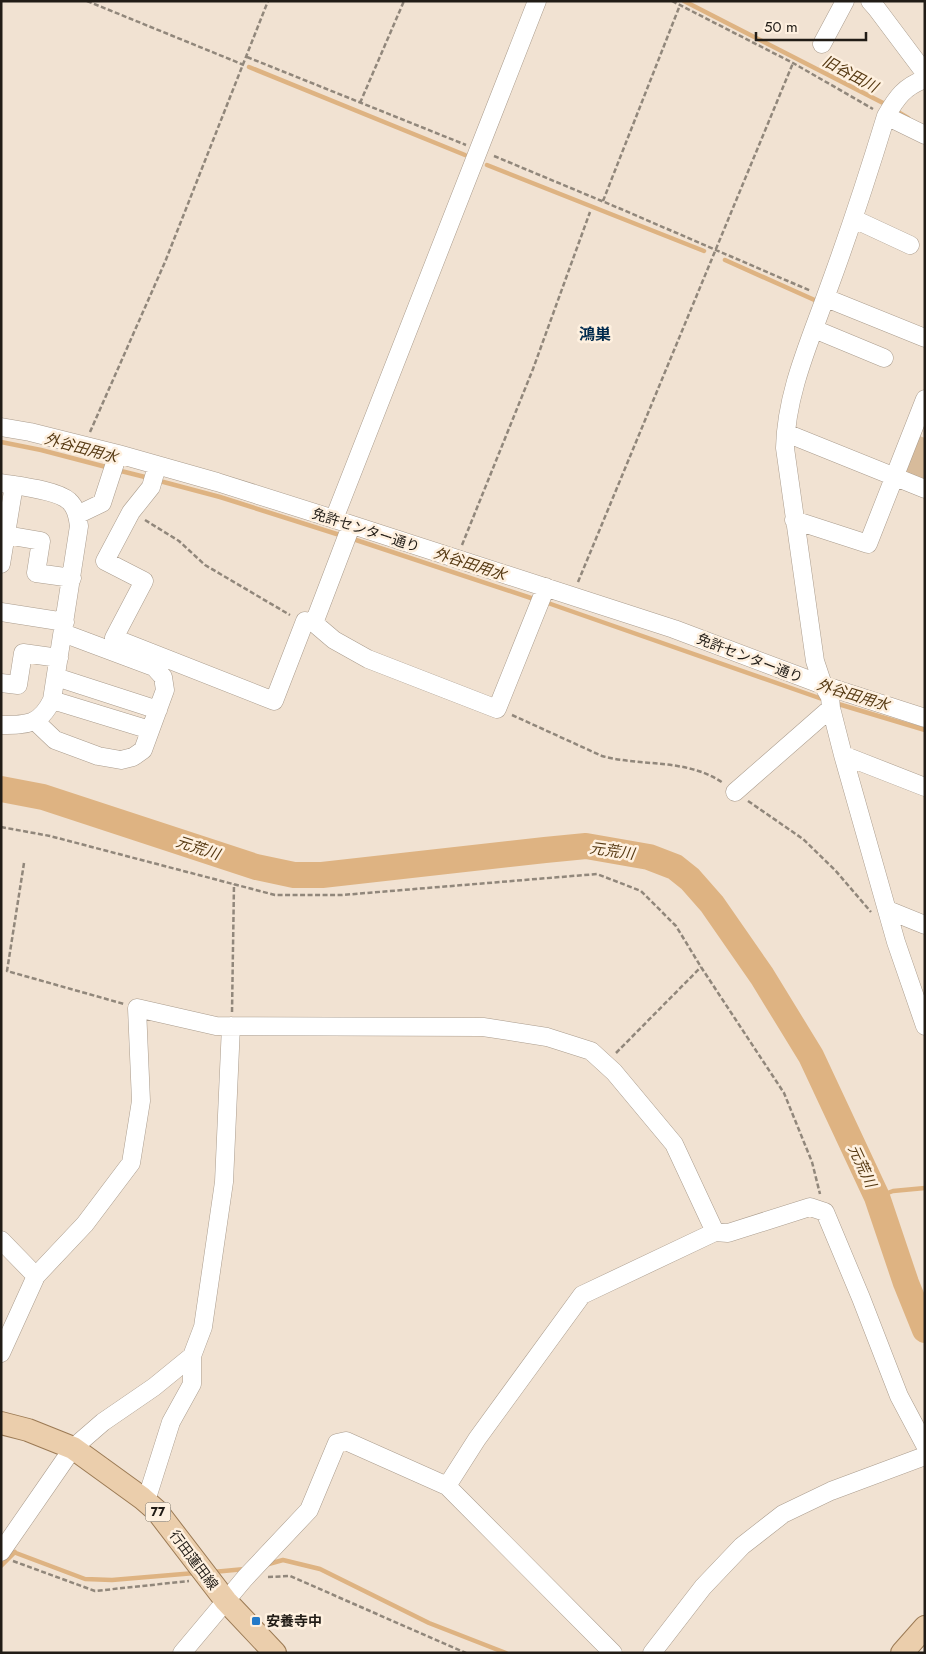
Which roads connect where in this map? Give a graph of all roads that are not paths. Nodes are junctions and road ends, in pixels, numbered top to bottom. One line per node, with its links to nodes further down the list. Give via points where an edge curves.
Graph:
1 (537, 1): 25 (street)
2 (845, 1): 4 (street)
3 (870, 1): 5 (street)
4 (822, 44)
5 (925, 73)
6 (925, 79): 7 (street, via 907,87)
7 (886, 116): 8 (street); 9 (street)
8 (925, 135)
9 (854, 219): 10 (street); 11 (street)
10 (910, 245)
11 (826, 298): 12 (street); 13 (street)
12 (814, 329): 14 (street); 17 (street, via 790,406)
13 (925, 338)
14 (884, 358)
15 (925, 400): 18 (street)
16 (1, 427): 19 (street, 免許センター通り)
17 (786, 433): 21 (street); 26 (street)
18 (918, 436): 21 (street)
19 (118, 454): 20 (street, 免許センター通り); 24 (street, via 102,503)
20 (158, 466): 25 (street, 免許センター通り); 33 (street, via 151,487 131,512 105,561 144,581 114,638 274,701)
21 (894, 477): 23 (street); 26 (street, via 868,544)
22 (7, 484): 24 (street, via 62,496 70,502); 28 (street)
23 (925, 490)
24 (77, 515): 30 (street, via 79,526)
25 (334, 519): 27 (street, 免許センター通り)
26 (794, 520): 38 (street, via 815,661)
27 (351, 526): 31 (street, 免許センター通り); 33 (street)
28 (6, 535): 29 (street); 30 (street, via 41,541 36,573)
29 (1, 564)
30 (72, 578): 34 (street)
31 (546, 587): 33 (street, via 497,708 368,659); 38 (street, 免許センター通り, via 674,629)
32 (1, 612): 34 (street)
33 (310, 622)
34 (64, 628): 35 (street); 41 (street, via 154,666 163,677 165,690)
35 (59, 658): 36 (street); 37 (street, via 23,653 18,685)
36 (56, 677): 39 (street); 41 (street)
37 (1, 683)
38 (823, 685): 40 (street, via 830,697); 42 (street, 免許センター通り)
39 (52, 700): 43 (street, via 47,712); 45 (street)
40 (831, 708): 46 (street); 48 (street)
41 (158, 710): 45 (street)
42 (925, 718)
43 (35, 721): 44 (street, via 20,725); 45 (street, via 55,740 98,756 120,760 143,750)
44 (1, 724)
45 (150, 730)
46 (843, 755): 47 (street); 49 (street)
47 (925, 787)
48 (735, 792)
49 (880, 912): 50 (street); 52 (street, via 896,942)
50 (925, 925)
51 (231, 1026): 53 (street, via 482,1027 547,1037 591,1051 614,1072 674,1144); 55 (street, via 216,1026 137,1008 141,1101 131,1163 85,1224); 57 (street, via 224,1182 203,1327)
52 (925, 1026)
53 (715, 1232): 59 (street, via 728,1233 810,1207 825,1212 899,1396); 62 (street, via 582,1295 477,1439)
54 (1, 1240): 55 (street)
55 (36, 1276): 56 (street)
56 (1, 1353)
57 (192, 1356): 60 (street); 63 (street, via 192,1384 171,1422)
58 (1, 1423): 60 (main road, 行田蓮田線 / 77)
59 (925, 1445)
60 (73, 1448): 63 (main road, 行田蓮田線 / 77); 64 (street)
61 (925, 1456): 70 (street, via 831,1491 783,1514 735,1553 703,1587)
62 (447, 1486): 65 (street, via 346,1440 337,1443 309,1510); 69 (street)
63 (146, 1501): 65 (main road, 行田蓮田線 / 77)
64 (6, 1556)
65 (226, 1602): 67 (street); 68 (main road, 行田蓮田線 / 77)
66 (925, 1627): 71 (main road)
67 (182, 1653)
68 (275, 1653)
69 (613, 1653)
70 (652, 1653)
71 (902, 1653)

